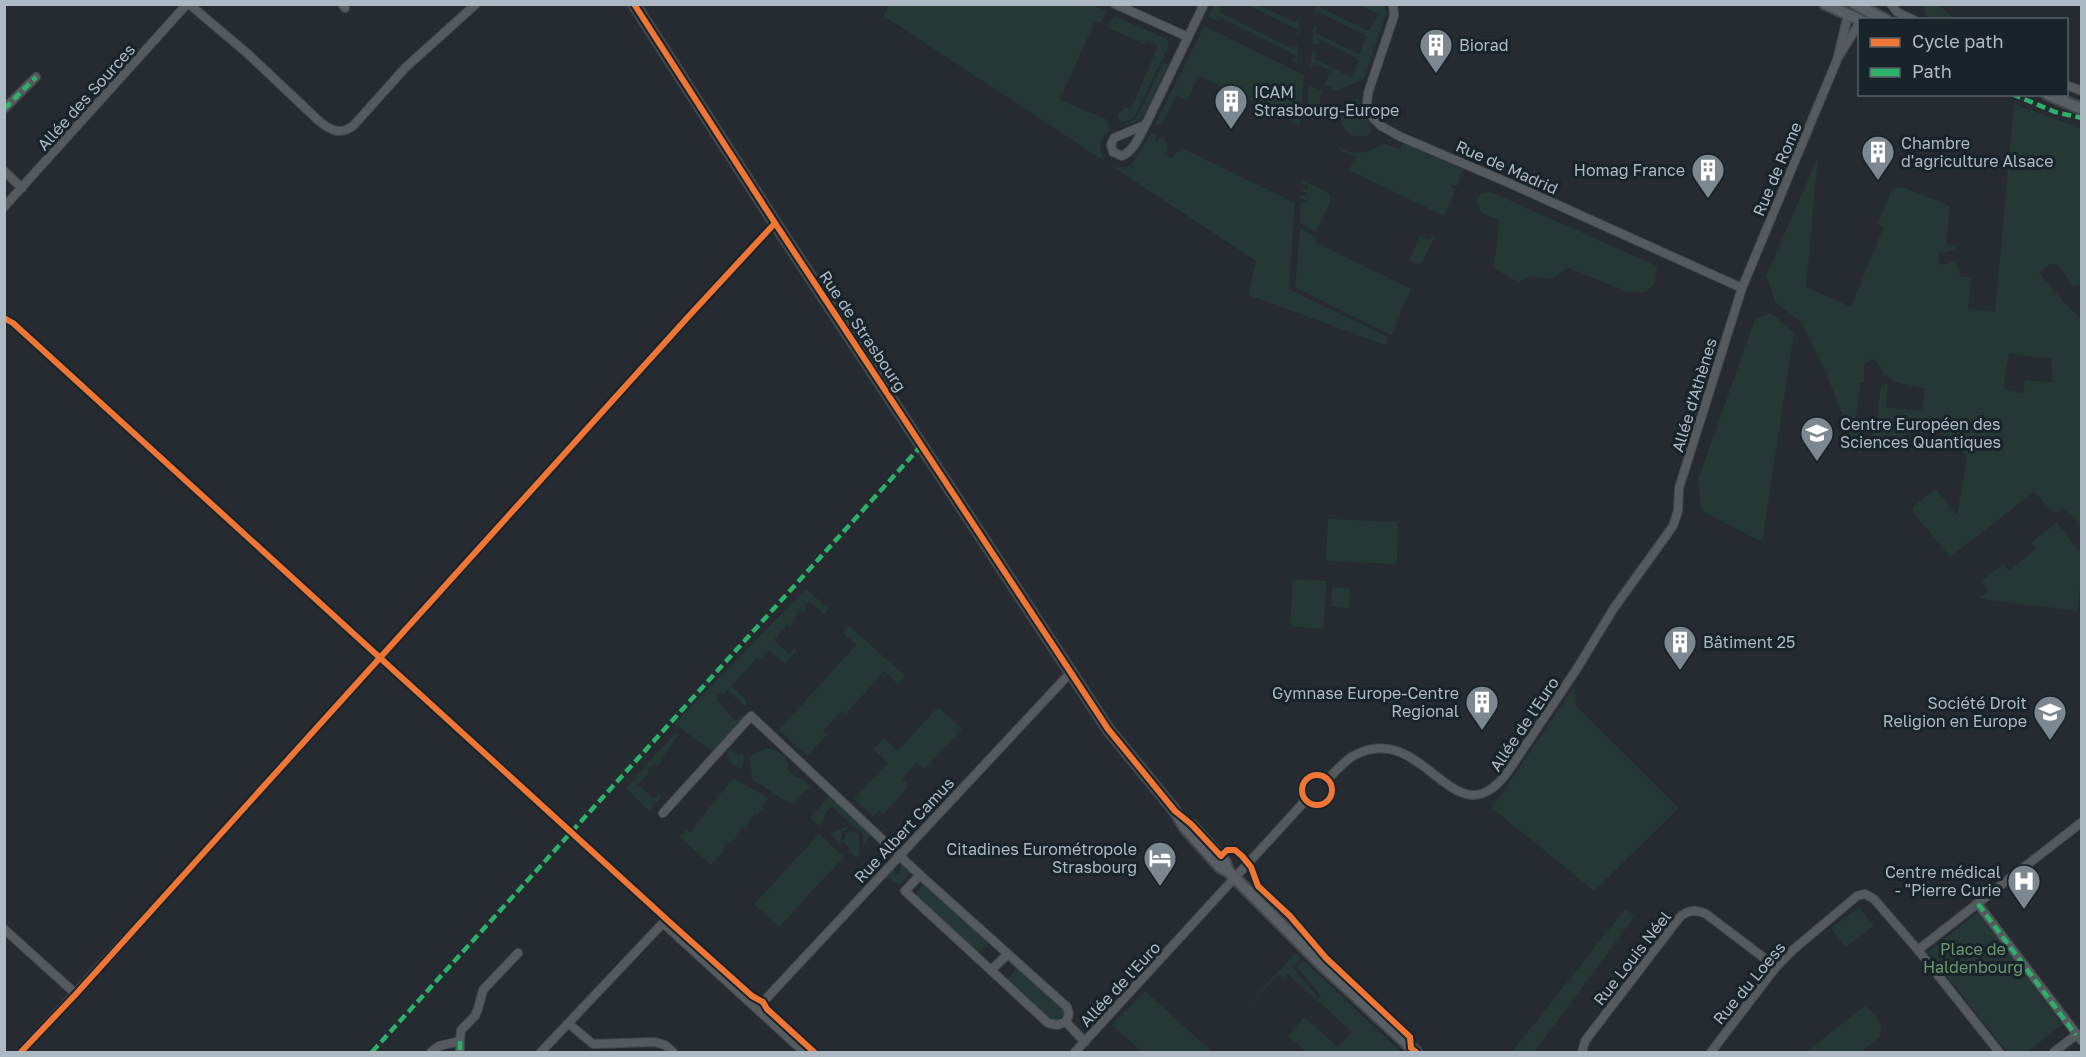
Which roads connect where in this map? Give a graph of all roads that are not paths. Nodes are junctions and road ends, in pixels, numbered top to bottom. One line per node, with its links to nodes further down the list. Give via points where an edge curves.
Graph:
1 (188, 4): 2 (street, Allée des Sources, via 325,126 343,131 354,125 405,68); 21 (street, Allée des Sources)
2 (476, 4)
3 (634, 4): 25 (main road, Rue de Strasbourg)
4 (1115, 4): 13 (street)
5 (1204, 4): 13 (street)
6 (1393, 4): 23 (street, Rue de Madrid, via 1394,16 1366,104 1381,126)
7 (1825, 4): 9 (main road)
8 (1891, 4): 11 (street)
9 (1852, 8): 10 (main road); 14 (street, Rue de Rome)
10 (1865, 14)
11 (1910, 18)
12 (1858, 26): 14 (street, Rue de Rome)
13 (1188, 37): 19 (street)
14 (1837, 60): 23 (street, Rue de Rome)
15 (36, 77): 17 (street)
16 (2052, 96): 18 (main road)
17 (4, 109)
18 (2082, 109)
19 (1145, 125): 19 (street, via 1114,138 1113,152 1122,156 1129,153)
20 (4, 171): 21 (street)
21 (22, 188): 22 (street, Allée des Sources)
22 (4, 207)
23 (1742, 288): 24 (street, Allée d'Athènes, via 1679,488)
24 (1678, 511): 26 (street, Allée de l'Euro, via 1668,535 1492,790 1477,795 1459,792 1405,753 1388,749 1355,754)
25 (1072, 671): 30 (street, Rue Albert Camus); 32 (main road, Rue de Strasbourg, via 1108,729 1185,828)
26 (1328, 779): 27 (street, Allée de l'Euro, via 1316,775 1308,778 1302,786); 27 (street, via 1332,791 1329,800 1315,805)
27 (1306, 800): 32 (street, Allée de l'Euro)
28 (663, 813): 30 (street, via 751,716)
29 (2082, 822): 33 (street)
30 (899, 856): 31 (street); 42 (street, Rue Albert Camus, via 763,1002)
31 (920, 875): 38 (street); 40 (street, via 905,891)
32 (1232, 875): 47 (street, Allée de l'Euro); 56 (main road, Rue de Strasbourg)
33 (1978, 904): 36 (street); 45 (street)
34 (4, 929): 41 (street)
35 (132, 932): 41 (street)
36 (1918, 950): 39 (street, Rue du Loess, via 1874,899 1865,894 1857,896); 59 (street)
37 (518, 953): 46 (street, via 483,990 475,1016 461,1030)
38 (1008, 954): 40 (street); 43 (street, via 1067,1007)
39 (1776, 967): 57 (street, Rue Louis Néel, via 1706,914 1686,912 1585,1041); 58 (street, Rue du Loess)
40 (991, 970): 43 (street, via 1048,1023 1057,1026)
41 (76, 994): 49 (street)
42 (760, 1010): 44 (street, via 663,923); 54 (street)
43 (1066, 1022): 47 (street)
44 (569, 1024): 48 (street); 52 (street)
45 (2079, 1038): 60 (street)
46 (460, 1041): 50 (street, via 440,1046); 51 (street)
47 (1085, 1041): 55 (street, Allée de l'Euro)
48 (598, 1049): 53 (street, via 655,1041)
49 (21, 1053)
50 (431, 1053)
51 (460, 1053)
52 (541, 1053)
53 (673, 1053)
54 (804, 1053)
55 (1075, 1053)
56 (1416, 1053)
57 (1582, 1053)
58 (1711, 1053)
59 (1999, 1053)
60 (2054, 1053)

